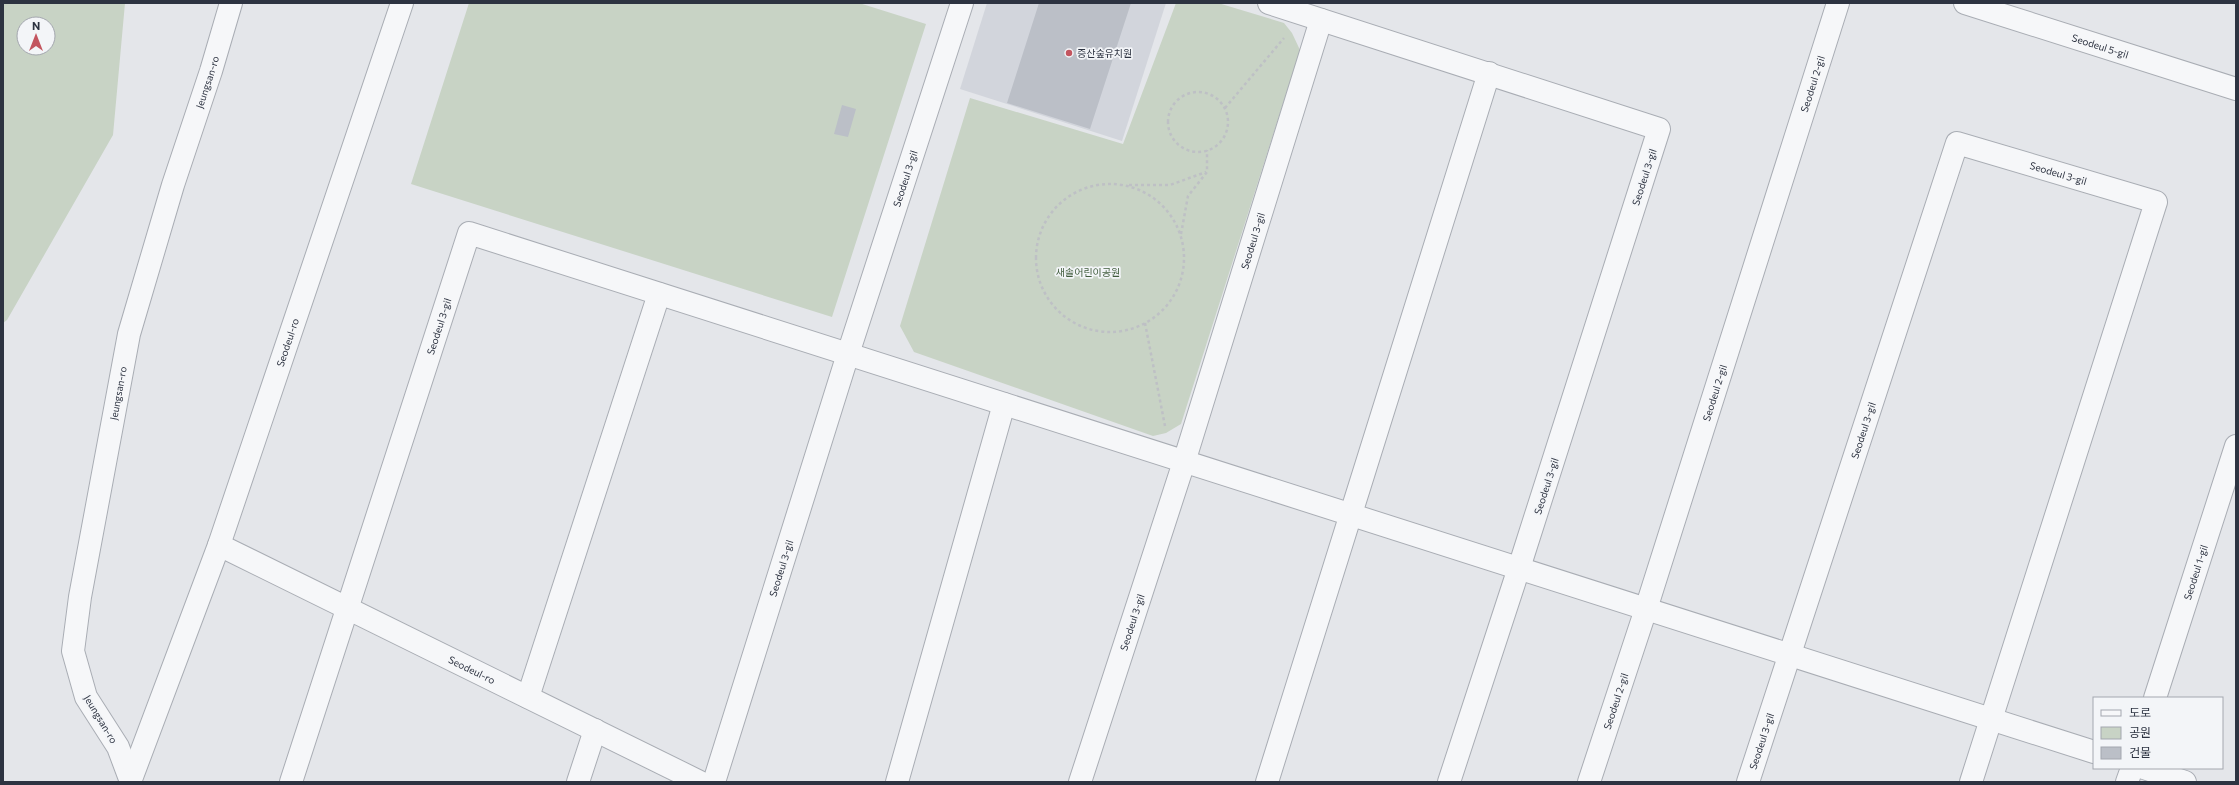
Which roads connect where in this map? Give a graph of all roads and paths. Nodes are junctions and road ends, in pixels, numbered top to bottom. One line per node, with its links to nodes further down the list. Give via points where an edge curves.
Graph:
1 (231, 3): 36 (street, Jeungsan-ro, via 128,334 73,651 86,697 118,747)
2 (402, 3): 24 (street, Seodeul-ro)
3 (962, 3): 18 (street, Seodeul 3-gil)
4 (1269, 3): 7 (street)
5 (1838, 3): 27 (street, Seodeul 2-gil)
6 (1965, 3): 10 (street, Seodeul 5-gil)
7 (1321, 20): 9 (street); 22 (street, Seodeul 3-gil)
8 (1288, 36): 11 (path)
9 (1489, 73): 23 (street); 25 (street, Seodeul 3-gil, via 1659,129)
10 (2236, 89)
11 (1225, 108): 12 (path, via 1228,117 1227,128 1223,137); 12 (path, via 1210,94 1200,92 1181,97 1170,112 1169,130 1180,145 1197,151)
12 (1208, 150): 13 (path)
13 (1207, 172): 14 (path, via 1170,185); 15 (path, via 1188,196)
14 (1126, 185): 15 (path, via 1150,195 1169,212); 17 (path, via 1101,184 1076,192 1057,206 1044,225 1039,240 1037,270 1044,293 1059,311 1078,325 1101,331 1125,331)
15 (1181, 234): 17 (path, via 1185,260 1180,284 1166,306)
16 (659, 294): 18 (street, Seodeul 3-gil); 26 (street, Seodeul 3-gil, via 469,234); 29 (street)
17 (1144, 323): 20 (path)
18 (848, 354): 19 (street, Seodeul 3-gil); 40 (street, Seodeul 3-gil)
19 (1004, 404): 22 (street, Seodeul 3-gil); 41 (street)
20 (1166, 433)
21 (2236, 446): 30 (street, Seodeul 1-gil)
22 (1184, 462): 23 (street, Seodeul 3-gil); 42 (street, Seodeul 3-gil)
23 (1351, 515): 25 (street, Seodeul 3-gil); 43 (street)
24 (219, 544): 26 (street, Seodeul-ro); 36 (street)
25 (1519, 568): 27 (street, Seodeul 3-gil); 44 (street, Seodeul 3-gil)
26 (349, 608): 29 (street, Seodeul-ro); 37 (street)
27 (1646, 609): 28 (street, Seodeul 3-gil); 45 (street, Seodeul 2-gil)
28 (1790, 655): 31 (street, Seodeul 3-gil); 31 (street, Seodeul 3-gil, via 1957,143 2156,202); 46 (street, Seodeul 3-gil)
29 (528, 697): 32 (street, Seodeul-ro)
30 (2154, 697)
31 (1992, 719): 33 (street, Seodeul 3-gil); 47 (street, Seodeul 3-gil)
32 (595, 730): 38 (street); 39 (street, Seodeul-ro)
33 (2093, 752)
34 (2132, 769): 48 (street)
35 (2147, 769): 49 (street)
36 (130, 781)
37 (291, 782)
38 (578, 782)
39 (700, 782)
40 (714, 782)
41 (897, 782)
42 (1080, 782)
43 (1267, 782)
44 (1448, 782)
45 (1589, 782)
46 (1748, 782)
47 (1971, 782)
48 (2127, 782)
49 (2185, 782)

